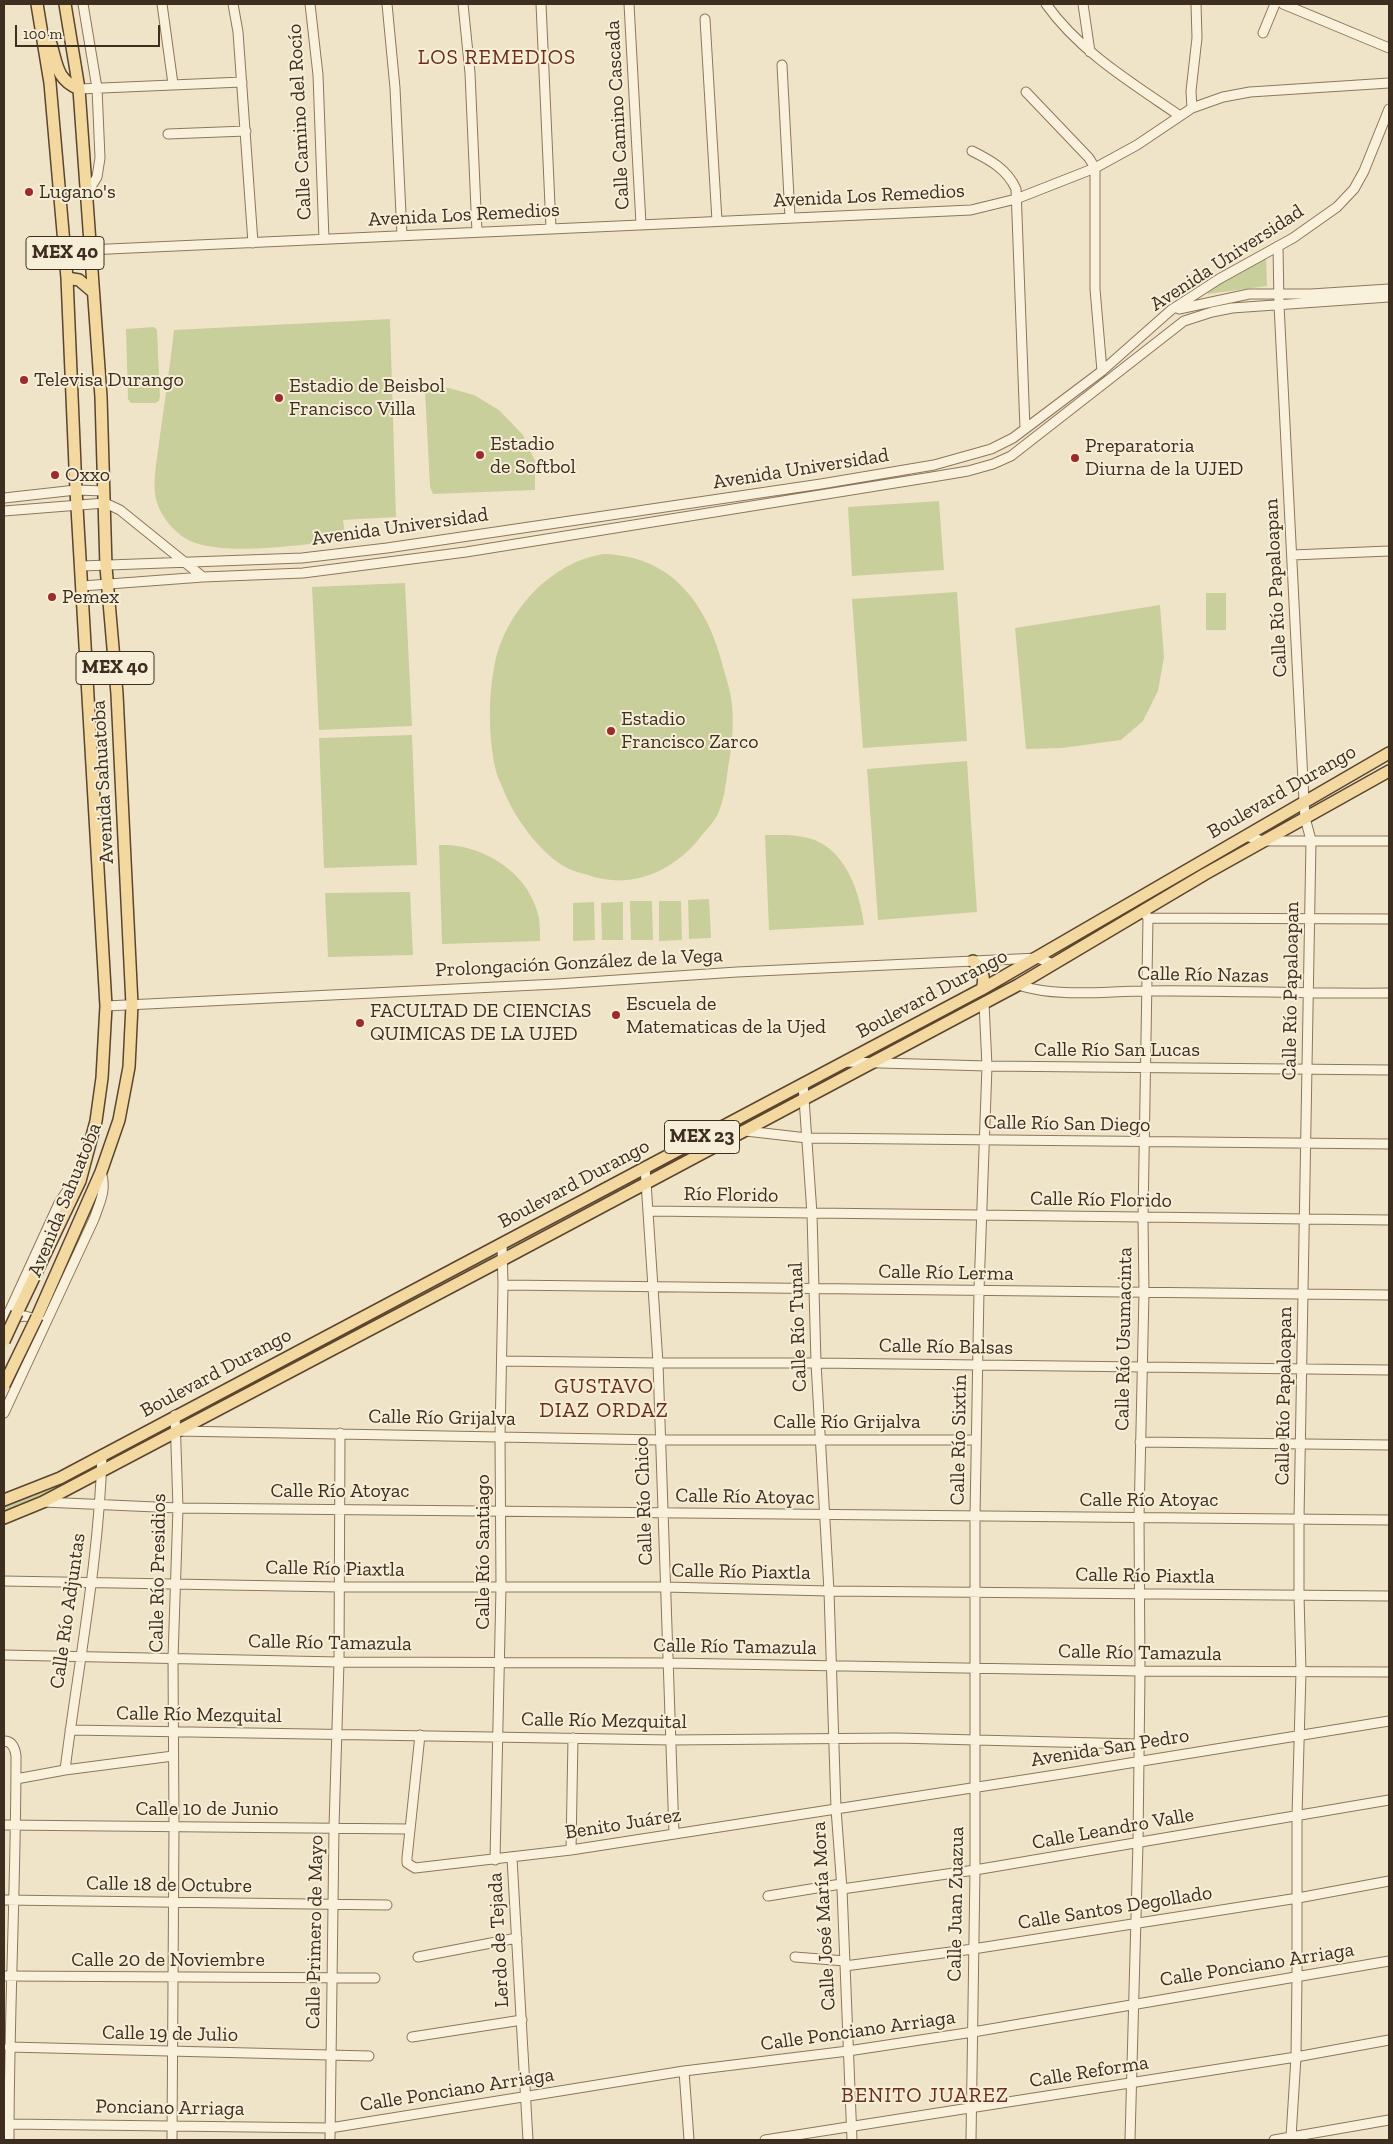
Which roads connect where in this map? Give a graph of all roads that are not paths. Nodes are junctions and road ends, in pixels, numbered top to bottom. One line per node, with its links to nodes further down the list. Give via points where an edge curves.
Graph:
1 (37, 4): 17 (main road, Avenida Sahuatoba / MEX 40)
2 (64, 4): 26 (main road, Avenida Sahuatoba / MEX 40)
3 (83, 4): 25 (street)
4 (162, 4): 24 (street)
5 (234, 4): 22 (street)
6 (310, 4): 43 (street, Calle Camino del Rocío, via 318,74)
7 (388, 4): 42 (street)
8 (463, 4): 41 (street, via 470,72)
9 (541, 4): 40 (street)
10 (629, 4): 39 (street, Calle Camino Cascada)
11 (1046, 4): 20 (street)
12 (1083, 4): 20 (street)
13 (1196, 4): 28 (street)
14 (1275, 4): 18 (street)
15 (1283, 4): 19 (street)
16 (705, 19): 38 (street)
17 (41, 23): 26 (main road, via 48,33 61,76 69,85); 46 (main road, Avenida Sahuatoba / MEX 40, via 50,83)
18 (1263, 33)
19 (1389, 48)
20 (1090, 52): 30 (street)
21 (782, 65): 37 (street)
22 (242, 82): 24 (street); 31 (street)
23 (1389, 83): 28 (street, Avenida Los Remedios, via 1250,92)
24 (173, 84): 25 (street)
25 (97, 88): 26 (street); 35 (street, via 99,168)
26 (79, 89): 35 (main road, Avenida Sahuatoba / MEX 40)
27 (1026, 92): 34 (street)
28 (1192, 108): 30 (street, Avenida Los Remedios)
29 (1389, 109): 45 (street, Avenida Universidad, via 1354,189 1337,207)
30 (1180, 116): 34 (street, Avenida Los Remedios)
31 (246, 131): 32 (street); 44 (street)
32 (168, 134)
33 (972, 151): 36 (street, via 1002,170 1013,183)
34 (1095, 168): 36 (street, Avenida Los Remedios); 55 (street, via 1095,289)
35 (86, 195): 47 (main road, Avenida Sahuatoba / MEX 40)
36 (1016, 199): 37 (street, Avenida Los Remedios, via 971,210); 56 (street)
37 (790, 217): 38 (street, Avenida Los Remedios)
38 (717, 221): 39 (street, Avenida Los Remedios)
39 (642, 224): 40 (street, Avenida Los Remedios)
40 (551, 228): 41 (street, Avenida Los Remedios)
41 (477, 232): 42 (street, Avenida Los Remedios)
42 (402, 235): 43 (street, Avenida Los Remedios)
43 (324, 239): 44 (street, Avenida Los Remedios)
44 (252, 243): 47 (street, Avenida Los Remedios)
45 (1278, 246): 51 (street, Calle Río Papaloapan); 54 (street, Avenida Universidad)
46 (65, 250): 47 (street, Avenida Los Remedios); 48 (main road, Avenida Sahuatoba / MEX 40)
47 (90, 250): 50 (main road, Avenida Sahuatoba / MEX 40)
48 (67, 278): 50 (main road, via 79,280); 57 (main road, Avenida Sahuatoba / MEX 40)
49 (1389, 288): 51 (street)
50 (92, 291): 58 (main road, Avenida Sahuatoba / MEX 40, via 101,396)
51 (1279, 294): 53 (street, Calle Río Papaloapan); 54 (street, via 1249,294)
52 (1389, 297): 53 (street)
53 (1279, 305): 64 (street, Avenida Universidad, via 1225,309 1184,321 1011,456 993,464 822,496); 66 (street, Calle Río Papaloapan)
54 (1171, 310): 55 (street, Avenida Universidad)
55 (1102, 371): 56 (street, Avenida Universidad)
56 (1025, 429): 63 (street, Avenida Universidad, via 991,449 934,465 759,494)
57 (76, 490): 58 (street); 59 (street); 61 (main road, Avenida Sahuatoba / MEX 40)
58 (104, 491): 60 (main road, Avenida Sahuatoba / MEX 40)
59 (4, 498)
60 (105, 503): 61 (street); 68 (street, via 120,510); 70 (main road, Avenida Sahuatoba / MEX 40)
61 (77, 504): 62 (street); 69 (main road, Avenida Sahuatoba / MEX 40)
62 (4, 510)
63 (550, 523): 64 (street); 67 (street, Avenida Universidad)
64 (551, 538): 71 (street, Avenida Universidad)
65 (1389, 551): 66 (street)
66 (1292, 555): 77 (street, Calle Río Papaloapan)
67 (302, 558): 68 (street, Avenida Universidad); 71 (street)
68 (186, 563): 70 (street, Avenida Universidad); 72 (street)
69 (81, 566): 70 (street, Avenida Universidad); 74 (main road, Avenida Sahuatoba / MEX 40)
70 (106, 566): 73 (main road, Avenida Sahuatoba / MEX 40)
71 (303, 573): 72 (street, Avenida Universidad)
72 (203, 577): 73 (street, Avenida Universidad)
73 (107, 584): 74 (street, Avenida Universidad); 96 (main road, Avenida Sahuatoba / MEX 40, via 117,694)
74 (82, 586): 97 (main road, Avenida Sahuatoba / MEX 40)
75 (1389, 753): 77 (main road, Boulevard Durango / MEX 23)
76 (1389, 771): 78 (main road, Boulevard Durango / MEX 23)
77 (1304, 801): 78 (street, Calle Río Papaloapan); 79 (main road, Boulevard Durango / MEX 23)
78 (1305, 818): 80 (street, Calle Río Papaloapan); 81 (main road, Boulevard Durango / MEX 23)
79 (1244, 836): 81 (street); 83 (main road, Boulevard Durango / MEX 23)
80 (1311, 840): 81 (street); 82 (street); 85 (street, Calle Río Papaloapan)
81 (1264, 841): 84 (main road, Boulevard Durango / MEX 23)
82 (1389, 841)
83 (1137, 899): 84 (street); 87 (main road, Boulevard Durango / MEX 23)
84 (1146, 914): 85 (street); 89 (main road, Boulevard Durango / MEX 23); 92 (street, Calle Río Usumacinta)
85 (1311, 918): 86 (street); 94 (street, Calle Río Papaloapan)
86 (1389, 919)
87 (1038, 958): 88 (street, Prolongación González de la Vega); 89 (street, Prolongación González de la Vega); 91 (main road, Boulevard Durango / MEX 23)
88 (973, 961): 91 (main road, via 984,975); 96 (street, Prolongación González de la Vega)
89 (1053, 964): 90 (main road, Boulevard Durango / MEX 23)
90 (1018, 985): 92 (street, Calle Río Nazas, via 1052,992); 95 (main road, Boulevard Durango / MEX 23)
91 (982, 989): 98 (main road, Boulevard Durango / MEX 23)
92 (1146, 991): 94 (street, Calle Río Nazas); 101 (street, Calle Río Usumacinta)
93 (1389, 993): 94 (street, Calle Río Nazas)
94 (1308, 994): 102 (street, Calle Río Papaloapan)
95 (984, 1003): 99 (main road, Boulevard Durango / MEX 23); 100 (street, Calle Río Sixtín)
96 (132, 1005): 97 (street, Prolongación González de la Vega); 131 (main road, Avenida Sahuatoba / MEX 40, via 129,1067 119,1120)
97 (106, 1006): 113 (main road, Avenida Sahuatoba / MEX 40, via 96,1121)
98 (845, 1062): 99 (street, Calle Río San Lucas); 104 (main road, Boulevard Durango / MEX 23)
99 (871, 1064): 100 (street, Calle Río San Lucas); 105 (main road, Boulevard Durango / MEX 23)
100 (987, 1066): 101 (street, Calle Río San Lucas); 108 (street, Calle Río Sixtín)
101 (1146, 1068): 102 (street, Calle Río San Lucas); 109 (street, Calle Río Usumacinta)
102 (1307, 1068): 103 (street, Calle Río San Lucas); 110 (street, Calle Río Papaloapan)
103 (1389, 1070)
104 (803, 1084): 105 (street, Calle Río Tunal); 112 (main road, Boulevard Durango / MEX 23)
105 (804, 1099): 106 (main road, Boulevard Durango / MEX 23); 107 (street, Calle Río Tunal)
106 (746, 1131): 107 (street, Calle Río San Diego); 114 (main road, Boulevard Durango / MEX 23)
107 (807, 1138): 108 (street, Calle Río San Diego); 116 (street, Calle Río Tunal)
108 (984, 1140): 109 (street, Calle Río San Diego); 117 (street, Calle Río Sixtín)
109 (1144, 1142): 110 (street, Calle Río San Diego); 118 (street, Calle Río Usumacinta)
110 (1306, 1142): 111 (street, Calle Río San Diego); 119 (street, Calle Río Papaloapan)
111 (1389, 1144)
112 (645, 1167): 114 (street, Calle Río Chico); 121 (main road, Boulevard Durango / MEX 23)
113 (80, 1180): 130 (street, via 59,1203); 132 (main road, Avenida Sahuatoba / MEX 40, bridge)
114 (647, 1184): 115 (street, Calle Río Chico); 122 (main road, Boulevard Durango / MEX 23)
115 (649, 1211): 116 (street, Río Florido); 124 (street, Calle Río Chico)
116 (812, 1214): 117 (street, Calle Río Florido); 125 (street, Calle Río Tunal)
117 (982, 1216): 118 (street, Calle Río Florido); 126 (street, Calle Río Sixtín)
118 (1143, 1218): 119 (street, Calle Río Florido); 127 (street, Calle Río Usumacinta)
119 (1304, 1219): 120 (street, Calle Río Florido); 128 (street, Calle Río Papaloapan)
120 (1389, 1220)
121 (502, 1245): 122 (street, Calle Río Santiago); 142 (main road, Boulevard Durango / MEX 23)
122 (502, 1260): 123 (street, Calle Río Santiago); 143 (main road, Boulevard Durango / MEX 23)
123 (503, 1285): 124 (street, Calle Río Lerma); 133 (street, Calle Río Santiago)
124 (654, 1288): 125 (street, Calle Río Lerma); 135 (street, Calle Río Chico)
125 (813, 1289): 126 (street, Calle Río Lerma); 134 (street, Calle Río Tunal)
126 (979, 1290): 127 (street, Calle Río Lerma); 136 (street, Calle Río Sixtín)
127 (1144, 1293): 128 (street, Calle Río Lerma); 137 (street, Calle Río Usumacinta)
128 (1303, 1294): 129 (street, Calle Río Lerma); 138 (street, Calle Río Papaloapan)
129 (1389, 1295)
130 (4, 1321): 131 (street, via 25,1316)
131 (41, 1321): 140 (main road, Avenida Sahuatoba / MEX 40, bridge); 141 (street)
132 (4, 1341)
133 (502, 1361): 135 (street, Calle Río Balsas); 145 (street, Calle Río Santiago)
134 (816, 1362): 135 (street, Calle Río Balsas); 136 (street, Calle Río Balsas); 146 (street, Calle Río Tunal)
135 (658, 1363): 147 (street, Calle Río Chico)
136 (978, 1365): 137 (street, Calle Río Balsas); 148 (street, Calle Río Sixtín)
137 (1142, 1368): 138 (street, Calle Río Balsas); 149 (street, Calle Río Usumacinta)
138 (1303, 1370): 139 (street, Calle Río Balsas); 150 (street, Calle Río Papaloapan)
139 (1389, 1370)
140 (4, 1385)
141 (4, 1413)
142 (175, 1416): 143 (street, Calle Río Presidios); 152 (main road, Boulevard Durango / MEX 23)
143 (177, 1431): 144 (street, Calle Río Grijalva); 153 (main road, Boulevard Durango / MEX 23); 157 (street, Calle Río Presidios)
144 (340, 1434): 145 (street, Calle Río Grijalva); 158 (street, Calle Primero de Mayo)
145 (500, 1437): 147 (street, Calle Río Grijalva); 159 (street, Calle Río Santiago)
146 (820, 1439): 147 (street, Calle Río Grijalva); 148 (street, Calle Río Grijalva); 161 (street, Calle Río Tunal)
147 (660, 1440): 160 (street, Calle Río Chico)
148 (976, 1440): 162 (street, Calle Río Sixtín)
149 (1140, 1442): 150 (street); 164 (street, Calle Río Usumacinta)
150 (1302, 1444): 151 (street); 165 (street, Calle Río Papaloapan)
151 (1389, 1445)
152 (102, 1455): 153 (street, Calle Río Adjuntas); 154 (main road, Boulevard Durango / MEX 23, via 60,1478)
153 (101, 1472): 155 (main road, Boulevard Durango / MEX 23); 156 (street, Calle Río Adjuntas)
154 (4, 1500)
155 (43, 1502): 156 (street, Calle Río Atoyac); 163 (main road, Boulevard Durango / MEX 23)
156 (100, 1505): 157 (street, Calle Río Atoyac); 168 (street, Calle Río Adjuntas)
157 (178, 1508): 158 (street, Calle Río Atoyac); 169 (street, Calle Río Presidios)
158 (340, 1509): 159 (street, Calle Río Atoyac); 170 (street, Calle Primero de Mayo)
159 (501, 1510): 160 (street, Calle Río Atoyac); 171 (street, Calle Río Santiago)
160 (662, 1513): 161 (street, Calle Río Atoyac); 172 (street, Calle Río Chico)
161 (824, 1515): 162 (street, Calle Río Atoyac); 173 (street, Calle Río Tunal)
162 (975, 1516): 164 (street, Calle Río Atoyac); 174 (street, Calle Río Sixtín)
163 (4, 1518)
164 (1139, 1518): 165 (street, Calle Río Atoyac); 175 (street, Calle Río Usumacinta)
165 (1300, 1518): 166 (street, Calle Río Atoyac); 176 (street, Calle Río Papaloapan)
166 (1389, 1520)
167 (4, 1581): 168 (street, Calle Río Piaxtla)
168 (91, 1583): 169 (street, Calle Río Piaxtla); 179 (street, Calle Río Adjuntas)
169 (176, 1584): 170 (street, Calle Río Piaxtla); 180 (street, Calle Río Presidios)
170 (340, 1587): 171 (street, Calle Río Piaxtla); 181 (street, Calle Primero de Mayo)
171 (501, 1587): 172 (street, Calle Río Piaxtla); 182 (street, Calle Río Santiago)
172 (664, 1587): 173 (street, Calle Río Piaxtla); 183 (street, Calle Río Chico)
173 (829, 1591): 174 (street, Calle Río Piaxtla); 184 (street, Calle Río Tunal)
174 (977, 1592): 175 (street, Calle Río Piaxtla); 185 (street, Calle Río Sixtín)
175 (1140, 1594): 176 (street, Calle Río Piaxtla); 186 (street, Calle Río Usumacinta)
176 (1299, 1595): 177 (street, Calle Río Piaxtla); 187 (street, Calle Río Papaloapan)
177 (1389, 1596)
178 (4, 1654): 179 (street, Calle Río Tamazula)
179 (80, 1657): 180 (street, Calle Río Tamazula); 190 (street, Calle Río Adjuntas)
180 (173, 1658): 181 (street, Calle Río Tamazula); 191 (street, Calle Río Presidios)
181 (340, 1662): 182 (street, Calle Río Tamazula); 192 (street, Calle Primero de Mayo)
182 (500, 1663): 183 (street, Calle Río Tamazula); 194 (street, Calle Río Santiago)
183 (667, 1663): 184 (street, Calle Río Tamazula); 197 (street, Calle Río Chico)
184 (831, 1667): 185 (street, Calle Río Tamazula); 198 (street, Calle Río Tunal)
185 (976, 1668): 186 (street, Calle Río Tamazula); 199 (street, Calle Río Sixtín)
186 (1140, 1671): 187 (street, Calle Río Tamazula); 201 (street, Calle Río Usumacinta)
187 (1301, 1672): 188 (street, Calle Río Tamazula); 195 (street, Calle Río Papaloapan)
188 (1389, 1672)
189 (1389, 1721): 195 (street, Avenida San Pedro)
190 (70, 1730): 191 (street, Calle Río Mezquital); 204 (street, Calle Río Adjuntas)
191 (174, 1731): 192 (street, Calle Río Mezquital); 202 (street, Calle Río Presidios)
192 (337, 1736): 193 (street, Calle Río Mezquital); 213 (street, Calle Primero de Mayo)
193 (420, 1736): 194 (street, Calle Río Mezquital); 214 (street)
194 (498, 1736): 196 (street, Calle Río Mezquital); 219 (street, Calle Río Santiago)
195 (1299, 1737): 203 (street, Avenida San Pedro); 209 (street, Calle Río Papaloapan)
196 (573, 1738): 197 (street, Calle Río Mezquital); 217 (street)
197 (671, 1740): 198 (street, Calle Río Mezquital); 215 (street, Calle Río Chico)
198 (834, 1740): 199 (street, Calle Río Mezquital); 208 (street, Calle Río Tunal)
199 (974, 1740): 201 (street, Calle Río Mezquital); 206 (street, Calle Río Sixtín)
200 (5, 1741): 205 (street, via 15,1749)
201 (1138, 1744): 203 (street, Calle Río Usumacinta)
202 (174, 1756): 204 (street); 212 (street, Calle Río Presidios)
203 (1137, 1762): 206 (street, Avenida San Pedro); 216 (street, Calle Río Usumacinta)
204 (65, 1770): 205 (street)
205 (16, 1779): 211 (street)
206 (975, 1787): 208 (street, Avenida San Pedro); 220 (street, Calle Juan Zuazua)
207 (1389, 1800): 209 (street, Calle Leandro Valle)
208 (836, 1809): 215 (street, Benito Juárez); 222 (street, Calle José María Mora)
209 (1297, 1816): 216 (street, Calle Leandro Valle); 224 (street, Calle Río Papaloapan)
210 (4, 1825): 211 (street, Calle 10 de Junio)
211 (16, 1825): 212 (street, Calle 10 de Junio); 226 (street)
212 (174, 1826): 213 (street, Calle 10 de Junio); 227 (street, Calle Río Presidios)
213 (334, 1827): 214 (street, Calle 10 de Junio); 228 (street, Calle Primero de Mayo)
214 (409, 1829): 219 (street, Benito Juárez, via 407,1863 415,1868)
215 (674, 1834): 217 (street, Benito Juárez)
216 (1138, 1843): 220 (street, Calle Leandro Valle); 230 (street, Calle Río Usumacinta)
217 (571, 1850): 218 (street, Benito Juárez)
218 (512, 1858): 219 (street, Benito Juárez); 231 (street, Lerdo de Tejada)
219 (495, 1860)
220 (975, 1870): 222 (street, Calle Leandro Valle); 232 (street, Calle Juan Zuazua)
221 (1389, 1881): 224 (street, Calle Santos Degollado)
222 (842, 1886): 223 (street, Calle Leandro Valle); 236 (street, Calle José María Mora)
223 (768, 1896)
224 (1298, 1898): 230 (street, Calle Santos Degollado); 238 (street, Calle Río Papaloapan)
225 (4, 1900): 226 (street, Calle 18 de Octubre)
226 (15, 1900): 227 (street, Calle 18 de Octubre); 237 (street)
227 (174, 1903): 228 (street, Calle 18 de Octubre); 239 (street, Calle Río Presidios)
228 (333, 1904): 229 (street, Calle 18 de Octubre); 240 (street, Calle Primero de Mayo)
229 (387, 1905)
230 (1136, 1922): 232 (street, Calle Santos Degollado); 242 (street, Calle Río Usumacinta)
231 (517, 1938): 234 (street); 243 (street, Lerdo de Tejada)
232 (973, 1949): 236 (street, Calle Santos Degollado); 244 (street, Calle Juan Zuazua)
233 (795, 1956): 236 (street, Calle Santos Degollado)
234 (418, 1957)
235 (1389, 1961): 238 (street, Calle Ponciano Arriaga)
236 (845, 1964): 248 (street, Calle José María Mora)
237 (8, 1976): 239 (street, Calle 20 de Noviembre); 247 (street)
238 (1297, 1977): 242 (street, Calle Ponciano Arriaga); 252 (street, Calle Río Papaloapan)
239 (174, 1978): 240 (street, Calle 20 de Noviembre); 249 (street, Calle Río Presidios)
240 (333, 1978): 241 (street, Calle 20 de Noviembre); 250 (street, Calle Primero de Mayo)
241 (375, 1978)
242 (1133, 2003): 244 (street, Calle Ponciano Arriaga); 254 (street, Calle Río Usumacinta)
243 (522, 2020): 245 (street); 255 (street, Lerdo de Tejada)
244 (973, 2032): 248 (street, Calle Ponciano Arriaga); 256 (street, Calle Juan Zuazua)
245 (412, 2037)
246 (1389, 2040): 252 (street, Calle Reforma)
247 (9, 2047): 249 (street, Calle 19 de Julio); 258 (street)
248 (848, 2051): 253 (street, Calle Ponciano Arriaga); 260 (street, Calle José María Mora)
249 (173, 2052): 250 (street, Calle 19 de Julio); 259 (street, Calle Río Presidios)
250 (330, 2054): 251 (street, Calle 19 de Julio); 261 (street, Calle Primero de Mayo)
251 (369, 2056)
252 (1296, 2057): 254 (street, Calle Reforma); 262 (street, Calle Río Papaloapan)
253 (684, 2071): 255 (street, Calle Ponciano Arriaga); 267 (street)
254 (1130, 2083): 256 (street, Calle Reforma); 271 (street, Calle Río Usumacinta)
255 (526, 2097): 261 (street, Calle Ponciano Arriaga); 266 (street, Lerdo de Tejada)
256 (972, 2108): 260 (street, Calle Reforma); 270 (street, Calle Juan Zuazua)
257 (1389, 2120): 262 (street)
258 (9, 2124): 259 (street, Ponciano Arriaga); 263 (street)
259 (172, 2126): 261 (street, Ponciano Arriaga); 264 (street, Calle Río Presidios)
260 (851, 2126): 268 (street, Calle Reforma); 269 (street, Calle José María Mora)
261 (330, 2128): 265 (street, Calle Primero de Mayo)
262 (1291, 2137): 272 (street)
263 (9, 2140)
264 (172, 2140)
265 (330, 2140)
266 (528, 2140)
267 (688, 2140)
268 (765, 2140)
269 (852, 2140)
270 (971, 2140)
271 (1130, 2140)
272 (1274, 2140)

